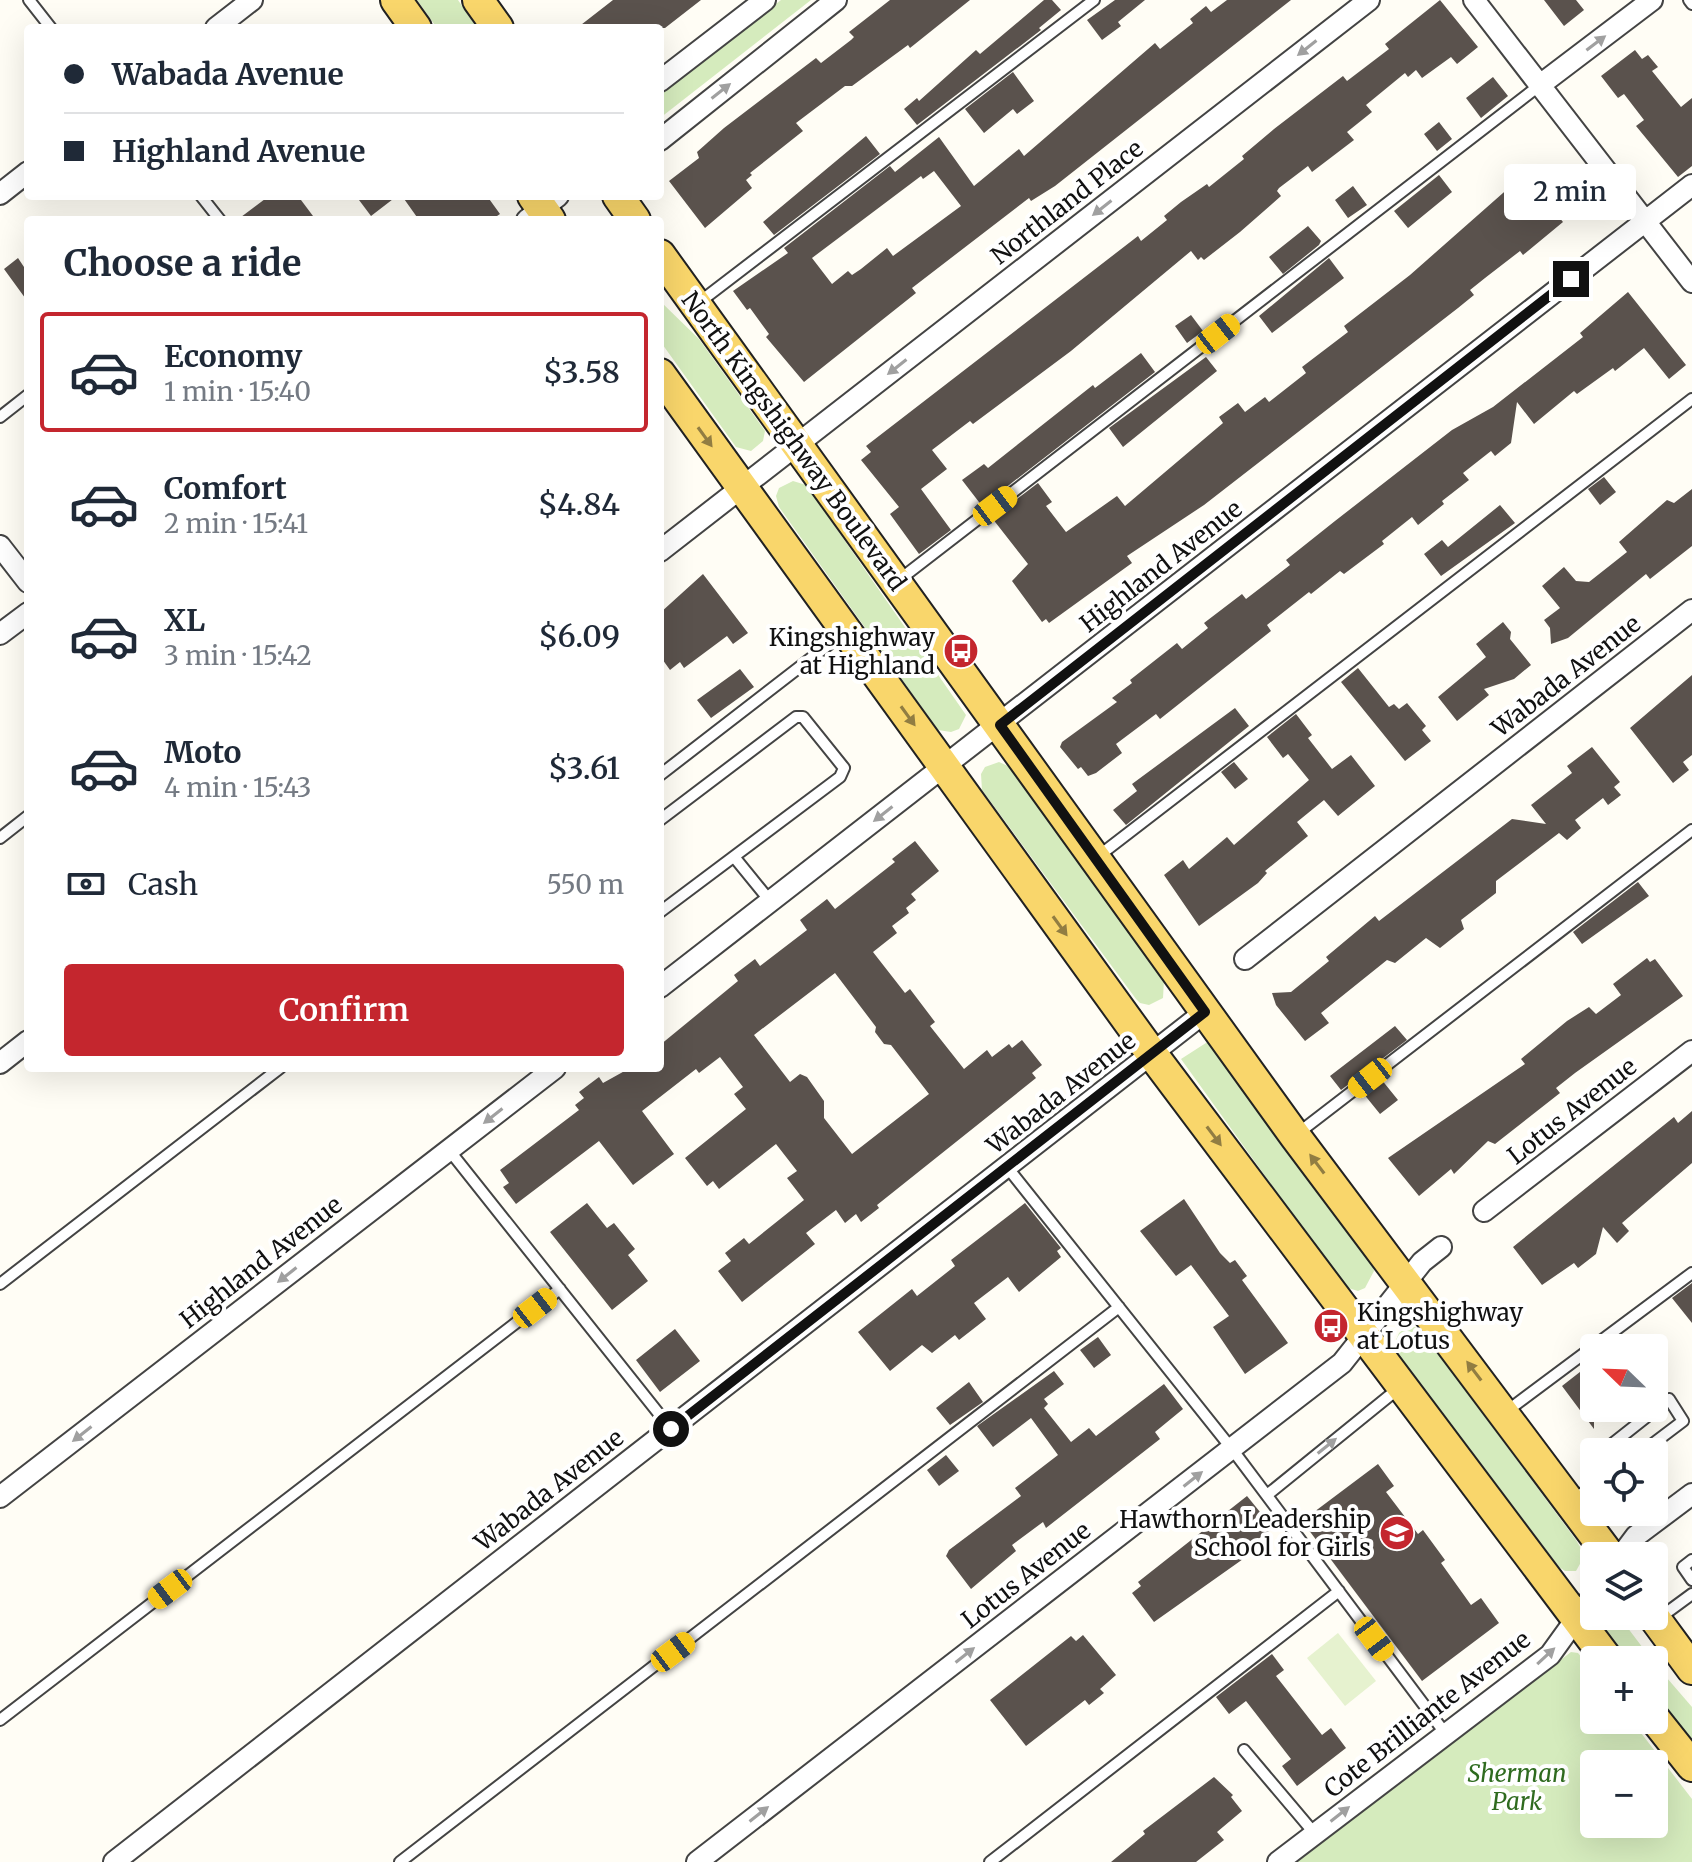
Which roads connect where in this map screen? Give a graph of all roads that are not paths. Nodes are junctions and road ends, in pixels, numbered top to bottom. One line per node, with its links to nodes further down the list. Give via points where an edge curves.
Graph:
1 (29, 0): 10 (lane)
2 (252, 0): 11 (street)
3 (396, 0): 12 (main road)
4 (765, 0): 13 (street)
5 (836, 0): 15 (street, one-way to 5)
6 (1094, 0): 24 (lane)
7 (1369, 0): 29 (street, Northland Place, one-way to 29)
8 (1474, 0): 14 (street)
9 (1652, 0): 14 (street, one-way to 9)
10 (48, 24)
11 (221, 24)
12 (413, 24)
13 (664, 78)
14 (1540, 85): 21 (street); 34 (lane)
15 (664, 137)
16 (24, 175): 18 (street)
17 (1692, 185): 21 (street, Highland Avenue)
18 (0, 194)
19 (204, 200): 20 (lane)
20 (217, 216)
21 (1645, 221): 23 (street); 39 (street, Highland Avenue)
22 (664, 261): 24 (main road, North Kingshighway Boulevard)
23 (1692, 282)
24 (696, 305): 29 (main road, North Kingshighway Boulevard)
25 (664, 380): 30 (main road, one-way to 30)
26 (24, 398): 28 (lane)
27 (1692, 399): 47 (lane)
28 (0, 417)
29 (797, 445): 30 (street, Northland Place); 34 (main road, North Kingshighway Boulevard)
30 (742, 488): 32 (street, Northland Place); 37 (main road)
31 (0, 546): 33 (street)
32 (664, 548)
33 (24, 577)
34 (896, 583): 39 (main road, North Kingshighway Boulevard)
35 (1692, 610): 50 (street, Wabada Avenue)
36 (24, 616): 38 (street)
37 (846, 632): 40 (main road, one-way to 40); 41 (lane)
38 (0, 634)
39 (1000, 725): 40 (street, Highland Avenue); 47 (main road, North Kingshighway Boulevard)
40 (945, 766): 48 (street, Highland Avenue, one-way to 48); 55 (main road, one-way to 55)
41 (664, 772)
42 (664, 817): 46 (lane, via 796,717 803,717 844,768 840,777)
43 (24, 819): 45 (lane)
44 (1692, 830): 59 (lane)
45 (0, 838)
46 (735, 858): 48 (lane); 49 (lane)
47 (1095, 859): 52 (main road, North Kingshighway Boulevard)
48 (770, 901): 51 (street, Highland Avenue)
49 (664, 909)
50 (1245, 959)
51 (664, 984)
52 (1205, 1012): 55 (street, Wabada Avenue); 59 (main road, North Kingshighway Boulevard)
53 (24, 1044): 56 (street)
54 (1692, 1051): 62 (street, Lotus Avenue)
55 (1152, 1054): 61 (street, Wabada Avenue); 69 (main road, one-way to 69)
56 (0, 1063)
57 (275, 1072): 66 (lane)
58 (545, 1072): 60 (street, Highland Avenue, one-way to 60)
59 (1295, 1136): 65 (main road, North Kingshighway Boulevard, one-way to 59)
60 (449, 1150): 67 (lane); 79 (street, Highland Avenue, one-way to 79)
61 (1007, 1167): 68 (lane); 72 (street, Wabada Avenue)
62 (1484, 1211)
63 (1441, 1247): 65 (street, Lotus Avenue)
64 (1692, 1273): 71 (lane)
65 (1406, 1282): 69 (street, Lotus Avenue); 71 (main road, North Kingshighway Boulevard, one-way to 65)
66 (0, 1284)
67 (560, 1289): 72 (lane); 91 (lane)
68 (1119, 1307): 75 (lane); 98 (lane)
69 (1364, 1337): 70 (main road); 75 (street, Lotus Avenue, via 1342,1363)
70 (1401, 1386): 78 (lane, one-way to 70); 87 (main road)
71 (1505, 1412): 76 (main road, North Kingshighway Boulevard)
72 (671, 1429): 97 (street, Wabada Avenue)
73 (1620, 1438): 74 (lane, via 1669,1399 1683,1421)
74 (1661, 1438)
75 (1232, 1449): 78 (lane); 99 (street, Lotus Avenue, one-way to 75)
76 (1580, 1492)
77 (1692, 1494): 80 (street)
78 (1267, 1495): 83 (lane)
79 (0, 1497)
80 (1632, 1542)
81 (1692, 1560): 82 (lane, via 1683,1567)
82 (1692, 1580)
83 (1339, 1591): 92 (lane); 100 (lane)
84 (1692, 1594): 85 (lane)
85 (1668, 1610)
86 (1580, 1613): 87 (street, Cote Brilliante Avenue)
87 (1576, 1619): 89 (main road); 92 (street, Cote Brilliante Avenue, one-way to 87, via 1550,1655)
88 (1664, 1630): 90 (main road)
89 (1597, 1646)
90 (1691, 1667)
91 (0, 1720)
92 (1445, 1733): 96 (street, Cote Brilliante Avenue, one-way to 92)
93 (1667, 1734): 95 (main road)
94 (1244, 1750): 96 (lane)
95 (1692, 1766)
96 (1315, 1834): 101 (street, Cote Brilliante Avenue)
97 (114, 1862)
98 (400, 1862)
99 (697, 1862)
100 (990, 1862)
101 (1278, 1862)

